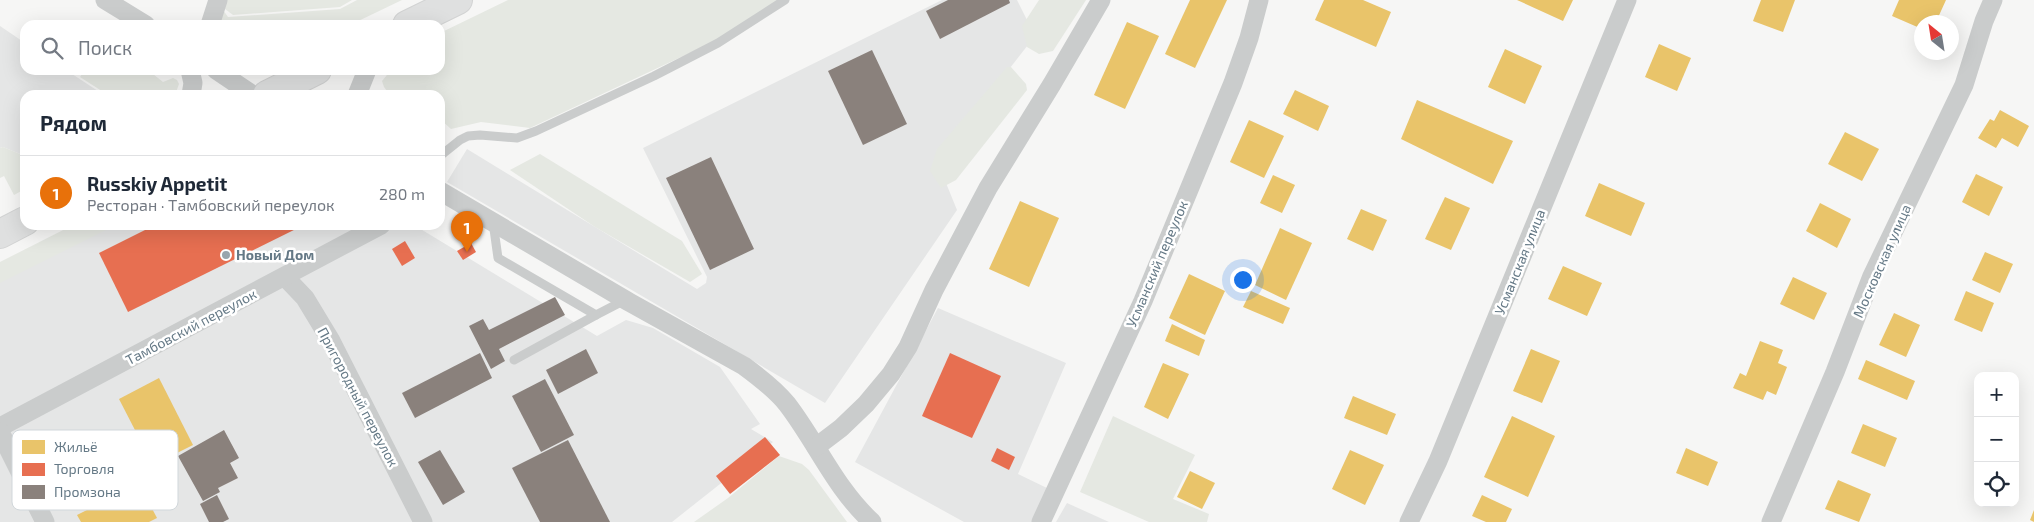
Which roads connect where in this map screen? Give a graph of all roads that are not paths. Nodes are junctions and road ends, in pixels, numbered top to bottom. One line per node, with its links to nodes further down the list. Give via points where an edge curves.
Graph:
1 (105, 0): 9 (street)
2 (218, 0): 10 (street)
3 (458, 0): 11 (highway)
4 (785, 0): 20 (lane, via 718,43 536,132 518,138 468,136)
5 (1101, 0): 32 (street, via 988,188 908,347 891,374 866,404)
6 (1259, 0): 38 (street, Усманский переулок, via 1233,83 1143,301)
7 (1627, 0): 39 (street, Усманская улица, via 1438,461)
8 (1994, 0): 40 (street, Московская улица, via 1964,85 1872,276 1836,372)
9 (138, 20)
10 (212, 20)
11 (418, 20)
12 (191, 75): 16 (street)
13 (223, 75): 17 (street)
14 (307, 75): 18 (highway)
15 (365, 75): 19 (street)
16 (192, 90)
17 (246, 90)
18 (277, 90)
19 (359, 90)
20 (445, 152)
21 (445, 194): 22 (street)
22 (493, 222): 27 (street); 28 (lane, via 498,258)
23 (20, 224): 25 (highway)
24 (372, 230): 26 (street, Тамбовский переулок)
25 (0, 234)
26 (285, 277): 30 (street, Тамбовский переулок); 36 (street, Пригородный переулок, via 305,298 331,341)
27 (625, 300): 28 (lane); 32 (street, via 744,366 761,379 785,402)
28 (596, 316): 29 (lane)
29 (514, 360)
30 (0, 428)
31 (0, 432): 33 (street)
32 (816, 448): 37 (street, via 847,497)
33 (12, 456)
34 (39, 510): 35 (street)
35 (45, 522)
36 (423, 522)
37 (872, 522)
38 (1041, 522)
39 (1409, 522)
40 (1771, 522)

